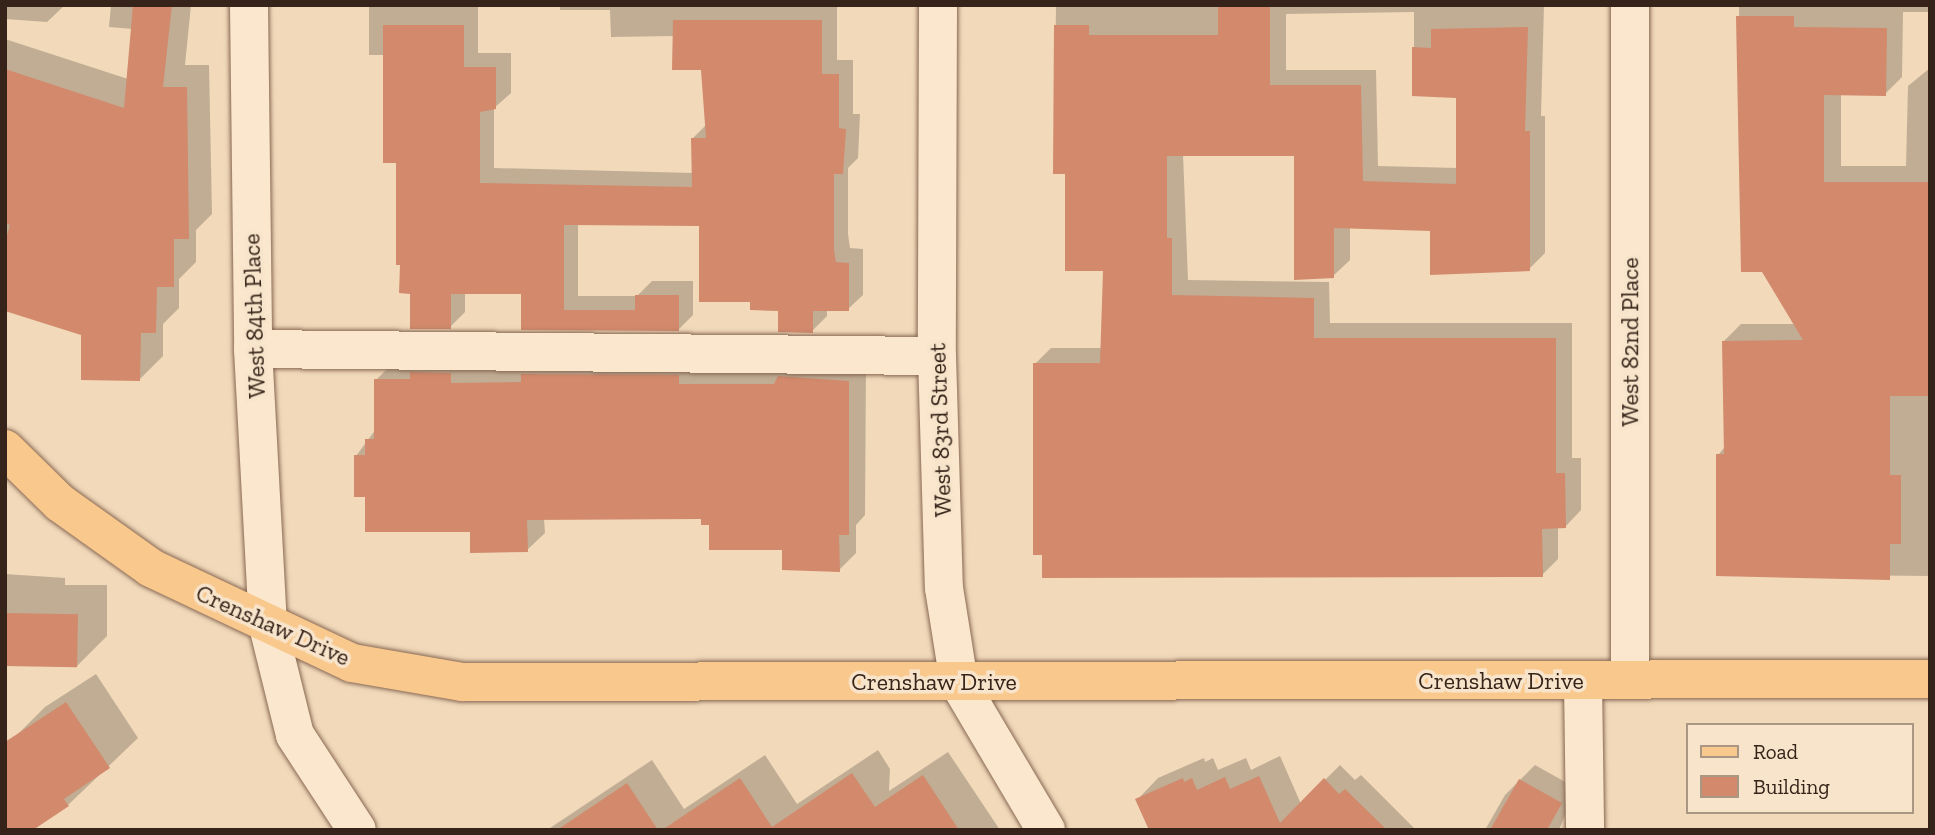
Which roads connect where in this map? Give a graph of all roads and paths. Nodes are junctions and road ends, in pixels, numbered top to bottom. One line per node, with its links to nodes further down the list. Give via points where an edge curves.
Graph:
1 (249, 5): 4 (street, West 84th Place)
2 (938, 5): 5 (street, West 83rd Street)
3 (1630, 5): 8 (street, West 82nd Place)
4 (253, 349): 5 (street); 7 (street, West 84th Place)
5 (937, 356): 11 (street, West 83rd Street, via 944,589)
6 (5, 449): 7 (main road, Crenshaw Drive, via 60,503 151,568)
7 (268, 626): 11 (main road, Crenshaw Drive, via 352,663 462,682); 12 (street, West 84th Place, via 295,735)
8 (1630, 679): 9 (main road, Crenshaw Drive); 10 (main road, Crenshaw Drive)
9 (1930, 679)
10 (1583, 681): 11 (main road, Crenshaw Drive); 14 (street)
11 (959, 683): 13 (street, West 83rd Street)
12 (357, 830)
13 (1046, 830)
14 (1585, 830)

